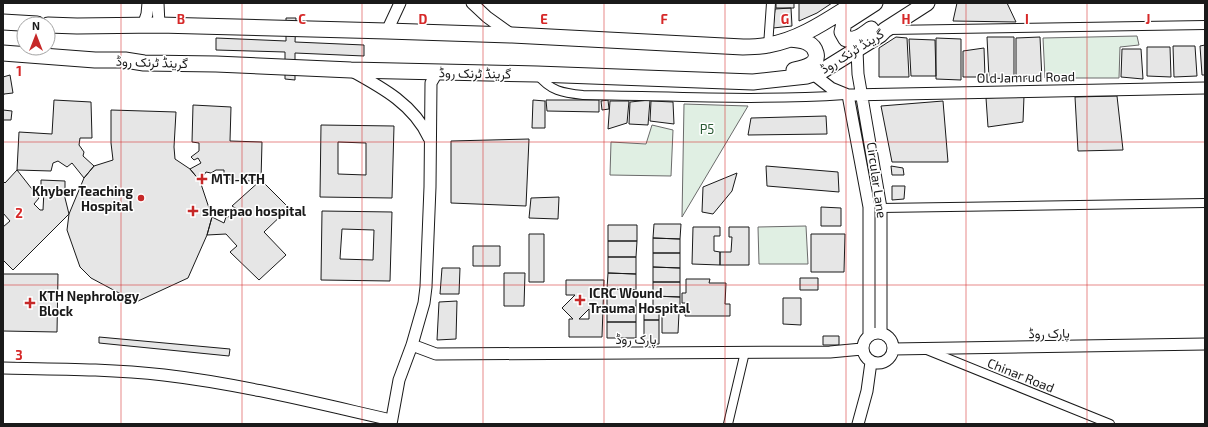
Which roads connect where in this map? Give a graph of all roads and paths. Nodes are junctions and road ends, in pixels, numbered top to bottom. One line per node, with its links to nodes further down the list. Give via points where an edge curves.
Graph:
1 (148, 3): 15 (street)
2 (158, 3): 13 (street)
3 (400, 3): 17 (street)
4 (472, 3): 18 (street)
5 (771, 3): 20 (street)
6 (855, 3): 19 (highway, via 820,25)
7 (875, 3): 22 (highway, via 844,23 842,34)
8 (912, 3): 22 (highway, via 856,39)
9 (927, 3): 16 (highway, گرینڈ ٹرنک روڈ)
10 (3, 22): 11 (highway)
11 (16, 23)
12 (56, 25): 15 (highway)
13 (159, 25): 15 (highway); 17 (highway)
14 (1205, 25): 16 (street)
15 (144, 26)
16 (885, 30): 22 (highway, گرینڈ ٹرنک روڈ)
17 (387, 31): 18 (highway)
18 (512, 35): 20 (highway, via 702,46)
19 (790, 39): 20 (highway); 26 (highway, via 808,43 814,48)
20 (768, 46)
21 (3, 53): 23 (highway, گرینڈ ٹرنک روڈ, via 144,63)
22 (856, 57): 26 (highway, گرینڈ ٹرنک روڈ, via 822,71); 29 (street)
23 (351, 70): 24 (highway, گرینڈ ٹرنک روڈ); 30 (street, via 382,87 405,104 420,120)
24 (440, 72): 25 (highway, گرینڈ ٹرنک روڈ); 30 (street, via 431,83)
25 (537, 74): 26 (highway, گرینڈ ٹرنک روڈ, via 753,82); 28 (street, via 553,89 583,95 802,98)
26 (821, 76): 28 (street)
27 (1205, 88): 29 (street, Old Jamrud Road)
28 (848, 95): 29 (street, Old Jamrud Road); 34 (street, Circular Lane, via 869,208)
29 (863, 95): 32 (street)
30 (431, 140): 36 (street, via 426,287)
31 (1205, 203): 32 (street)
32 (881, 208): 33 (street)
33 (881, 333): 34 (street); 38 (street, via 888,336)
34 (869, 335): 37 (street, via 863,342)
35 (1205, 344): 39 (street, پارک روڈ)
36 (412, 345): 40 (street, پارک روڈ, via 436,354); 43 (street, via 399,380)
37 (862, 349): 40 (street, پارک روڈ, via 830,352); 41 (street, via 865,357)
38 (893, 349): 39 (street, پارک روڈ); 41 (street, via 891,356 885,361)
39 (924, 349): 46 (street, Chinar Road)
40 (745, 352): 44 (street)
41 (871, 362): 45 (street, via 867,391)
42 (3, 368): 43 (street, via 80,369 164,375 249,388)
43 (391, 422)
44 (728, 424)
45 (858, 424)
46 (1110, 424)

